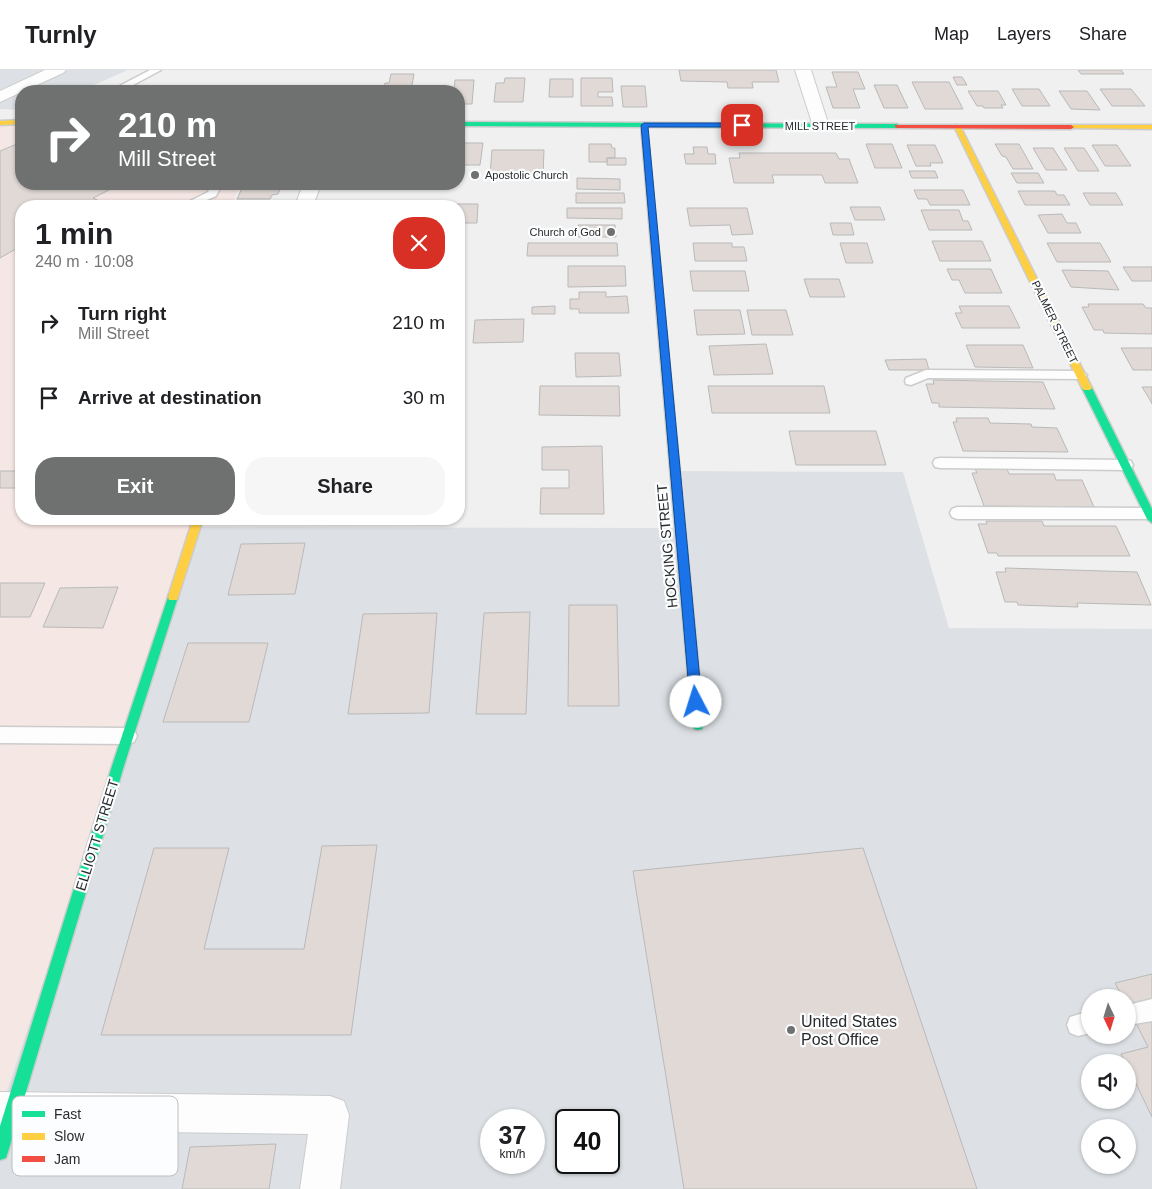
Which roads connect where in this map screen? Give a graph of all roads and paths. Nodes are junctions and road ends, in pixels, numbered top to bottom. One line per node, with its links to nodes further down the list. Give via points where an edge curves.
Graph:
1 (58, 70): 4 (street)
2 (157, 70): 5 (lane)
3 (806, 71): 12 (street)
4 (23, 85)
5 (127, 85)
6 (15, 89): 7 (street)
7 (0, 97)
8 (0, 122): 9 (street)
9 (15, 122)
10 (465, 124): 11 (street, MILL STREET)
11 (644, 125): 12 (street, MILL STREET); 24 (street, HOCKING STREET)
12 (821, 126): 13 (street, MILL STREET)
13 (957, 126): 14 (street, MILL STREET); 17 (street, PALMER STREET)
14 (1152, 127)
15 (214, 190): 16 (lane)
16 (198, 200)
17 (1081, 376): 18 (lane, via 926,374); 20 (street, PALMER STREET)
18 (911, 381)
19 (940, 463): 20 (lane)
20 (1126, 465): 22 (street, PALMER STREET)
21 (957, 513): 22 (lane)
22 (1151, 517)
23 (196, 525): 26 (street, ELLIOTT STREET)
24 (698, 725)
25 (0, 735): 26 (lane)
26 (128, 736): 29 (street, ELLIOTT STREET)
27 (1152, 1010): 28 (lane)
28 (1136, 1013)
29 (6, 1111): 31 (street, ELLIOTT STREET)
30 (178, 1113): 32 (street, via 330,1115)
31 (0, 1152)
32 (320, 1189)

